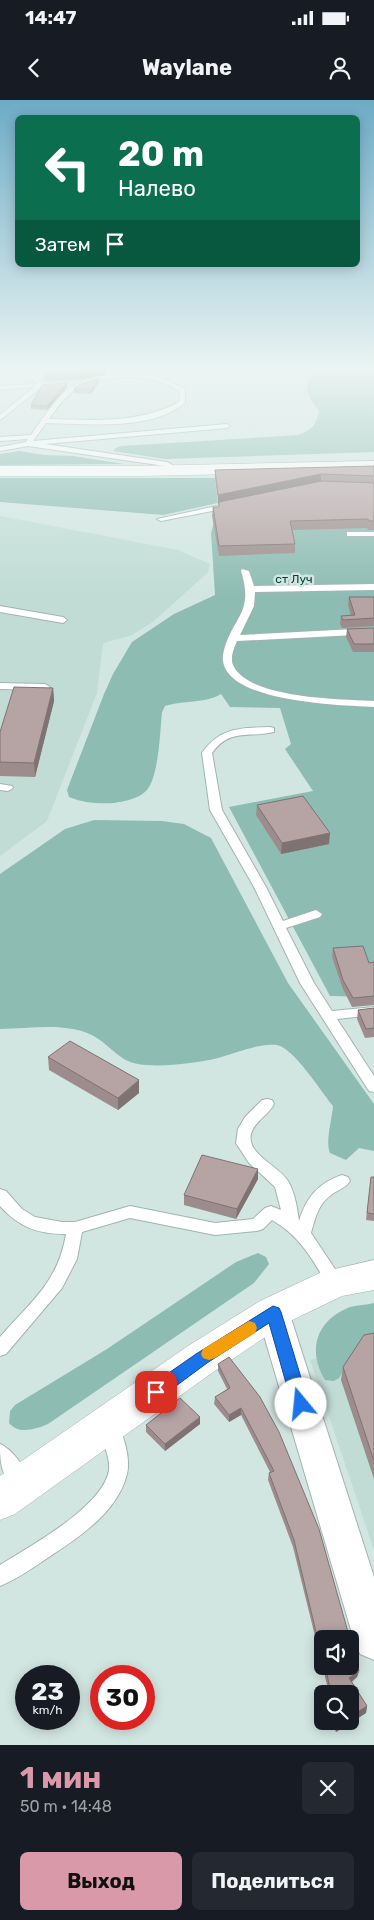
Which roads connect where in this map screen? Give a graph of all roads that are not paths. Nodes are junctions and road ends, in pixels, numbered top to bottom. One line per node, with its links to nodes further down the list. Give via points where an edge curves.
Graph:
1 (42, 443): 2 (lane)
2 (28, 444): 3 (lane); 5 (lane, via 167,464)
3 (0, 449)
4 (374, 464): 5 (main road); 6 (main road, via 140,471)
5 (172, 468): 6 (main road)
6 (0, 470)
7 (223, 498): 8 (lane, via 241,499)
8 (161, 519)
9 (350, 534): 10 (lane)
10 (374, 534)
11 (245, 571): 13 (lane)
12 (374, 587): 13 (lane)
13 (251, 589): 17 (lane, via 251,605)
14 (0, 609): 15 (lane)
15 (63, 620)
16 (374, 631): 17 (lane)
17 (234, 638): 20 (lane, via 227,658 230,668 247,685 276,694)
18 (0, 686): 19 (lane)
19 (45, 686)
20 (374, 704)
21 (270, 730): 23 (lane, via 224,735 213,743 207,753 216,810)
22 (316, 914): 23 (lane)
23 (280, 926): 25 (lane, via 307,983)
24 (374, 1011): 25 (lane)
25 (328, 1016): 26 (lane)
26 (372, 1080)
27 (266, 1104): 31 (lane, via 251,1118 242,1143 249,1155 280,1180)
28 (342, 1181): 31 (lane, via 319,1193)
29 (0, 1195): 30 (lane, via 16,1214 31,1223)
30 (75, 1228): 31 (lane, via 130,1212 215,1229 257,1225 271,1212); 35 (lane, via 62,1274)
31 (297, 1229): 33 (lane, via 314,1245)
32 (374, 1275): 33 (main road)
33 (335, 1283): 34 (main road)
34 (273, 1312): 36 (main road); 40 (street)
35 (0, 1349)
36 (109, 1425): 38 (main road); 39 (lane, via 118,1473 106,1499 69,1533)
37 (0, 1454): 38 (lane)
38 (12, 1492)
39 (0, 1576)
40 (374, 1640)

